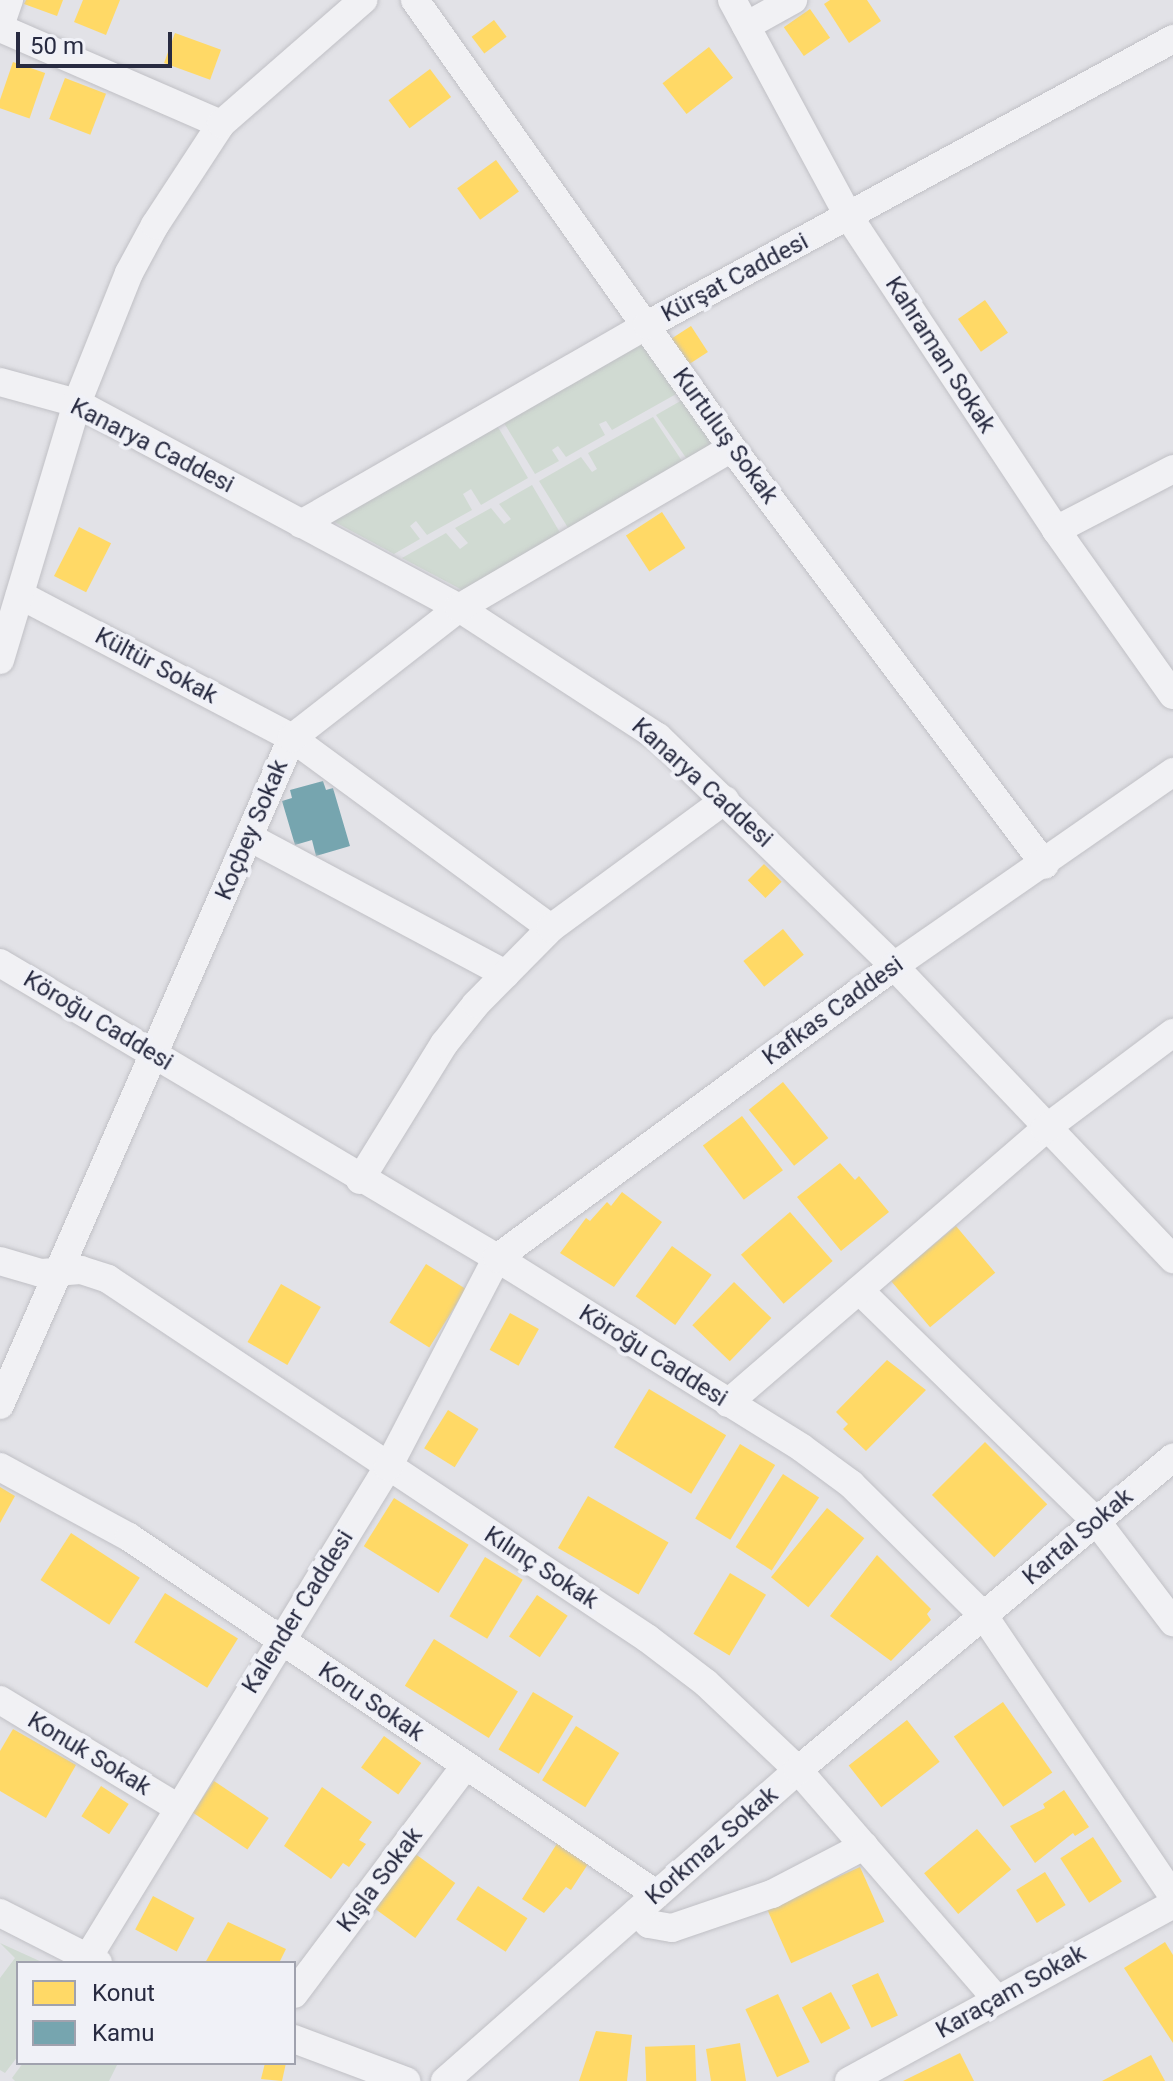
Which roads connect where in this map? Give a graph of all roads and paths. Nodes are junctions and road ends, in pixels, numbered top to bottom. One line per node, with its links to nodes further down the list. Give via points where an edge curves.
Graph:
1 (9, 0): 7 (street)
2 (363, 0): 9 (street)
3 (415, 0): 11 (street, Kurtuluş Sokak)
4 (732, 0): 6 (street, Kahraman Sokak)
5 (793, 0): 6 (street)
6 (746, 26): 10 (street, Kahraman Sokak)
7 (0, 27): 9 (street)
8 (1173, 39): 10 (street, Kürşat Caddesi)
9 (221, 124): 13 (street, via 183,176 129,273)
10 (849, 217): 11 (street, Kürşat Caddesi); 17 (street, Kahraman Sokak)
11 (647, 325): 14 (street, Kurtuluş Sokak); 16 (street, Kürşat Caddesi)
12 (0, 382): 13 (street, Kanarya Caddesi)
13 (77, 403): 16 (street, Kanarya Caddesi); 18 (street)
14 (732, 448): 19 (street, Koçbey Sokak); 26 (street, Kurtuluş Sokak)
15 (1173, 469): 17 (street)
16 (301, 524): 19 (street, Kanarya Caddesi)
17 (1056, 530): 21 (street, Kahraman Sokak)
18 (20, 595): 20 (street); 22 (street, Kültür Sokak)
19 (459, 608): 22 (street, Koçbey Sokak); 24 (street, Kanarya Caddesi, via 614,705)
20 (0, 660)
21 (1173, 695)
22 (292, 738): 25 (street, Koçbey Sokak); 27 (street, Kültür Sokak)
23 (1173, 772): 26 (street, Kafkas Caddesi)
24 (725, 800): 27 (street); 29 (street, Kanarya Caddesi)
25 (249, 837): 30 (street); 32 (street, Koçbey Sokak)
26 (1045, 865): 29 (street, Kafkas Caddesi)
27 (551, 928): 30 (street)
28 (0, 963): 32 (street, Köroğu Caddesi)
29 (894, 966): 33 (street, Kanarya Caddesi); 35 (street, Kafkas Caddesi)
30 (506, 974): 34 (street, via 444,1044)
31 (1173, 1033): 33 (street)
32 (154, 1055): 34 (street, Köroğu Caddesi); 38 (street, Koçbey Sokak)
33 (1045, 1129): 36 (street, Kanarya Caddesi); 39 (street)
34 (360, 1180): 35 (street, Köroğu Caddesi)
35 (497, 1258): 40 (street, Köroğu Caddesi); 44 (street, Kalender Caddesi)
36 (1173, 1259)
37 (0, 1261): 38 (street, Kılınç Sokak, via 41,1273)
38 (59, 1272): 41 (street, Koçbey Sokak); 44 (street, Kılınç Sokak, via 81,1270 108,1279)
39 (859, 1290): 40 (street); 45 (street)
40 (728, 1403): 46 (street, Köroğu Caddesi, via 851,1484 895,1522)
41 (0, 1405)
42 (1173, 1458): 45 (street, Kartal Sokak)
43 (0, 1467): 48 (street, Koru Sokak, via 129,1537)
44 (388, 1467): 48 (street, Kalender Caddesi); 51 (street, Kılınç Sokak, via 647,1638 706,1683)
45 (1097, 1522): 46 (street, Kartal Sokak); 47 (street)
46 (984, 1616): 51 (street, Korkmaz Sokak); 54 (street, Köroğu Caddesi)
47 (1173, 1622)
48 (279, 1640): 50 (street, Koru Sokak); 52 (street, Kalender Caddesi)
49 (0, 1700): 52 (street, Konuk Sokak)
50 (465, 1766): 55 (street, Koru Sokak); 59 (street, Kışla Sokak)
51 (798, 1770): 53 (street, Kılınç Sokak); 55 (street, Korkmaz Sokak)
52 (178, 1808): 58 (street, Kalender Caddesi)
53 (864, 1846): 55 (street, Koru Sokak, via 772,1894 672,1928 649,1924); 60 (street, Kılınç Sokak)
54 (1173, 1896)
55 (647, 1903): 63 (street, Korkmaz Sokak)
56 (1173, 1904): 60 (street, Karaçam Sokak)
57 (0, 1913): 58 (street)
58 (92, 1961)
59 (296, 1991)
60 (997, 2000): 64 (street, Karaçam Sokak)
61 (296, 2040): 62 (street)
62 (406, 2081)
63 (445, 2081)
64 (849, 2081)

